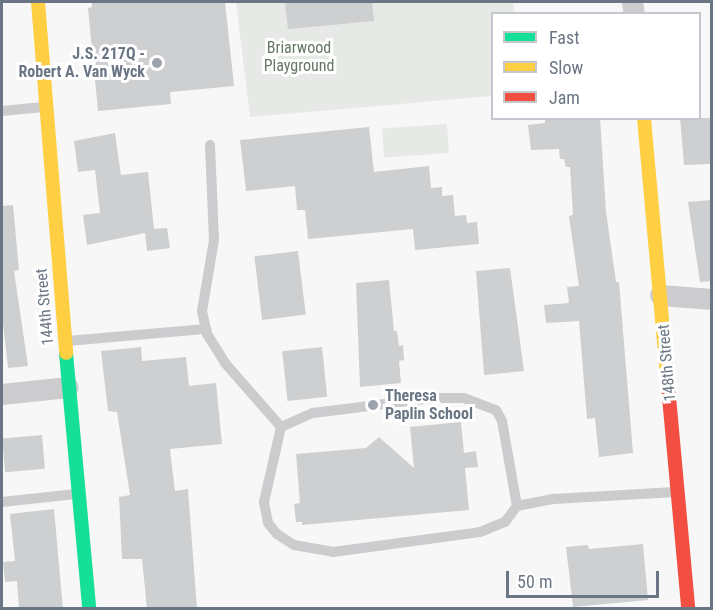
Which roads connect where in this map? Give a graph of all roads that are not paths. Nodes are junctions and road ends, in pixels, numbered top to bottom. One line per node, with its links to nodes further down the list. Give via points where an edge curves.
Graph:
1 (38, 2): 2 (street, 144th Street)
2 (44, 107): 3 (lane); 9 (street, 144th Street)
3 (2, 111)
4 (644, 120): 6 (street, 148th Street)
5 (210, 145): 8 (lane, via 214,240 202,311)
6 (660, 295): 7 (street); 13 (street, 148th Street)
7 (711, 299)
8 (206, 329): 9 (lane); 12 (lane, via 225,363)
9 (64, 342): 10 (street, 144th Street)
10 (68, 387): 11 (street); 14 (street, 144th Street)
11 (2, 394)
12 (281, 427): 16 (lane, via 313,413 433,398 473,401 496,410 502,421); 16 (lane, via 264,502 268,523 294,545 333,552 449,538 505,522)
13 (678, 492): 16 (lane, via 554,499); 18 (street, 148th Street)
14 (78, 494): 15 (lane); 17 (street, 144th Street)
15 (2, 502)
16 (517, 506)
17 (89, 609)
18 (688, 609)

